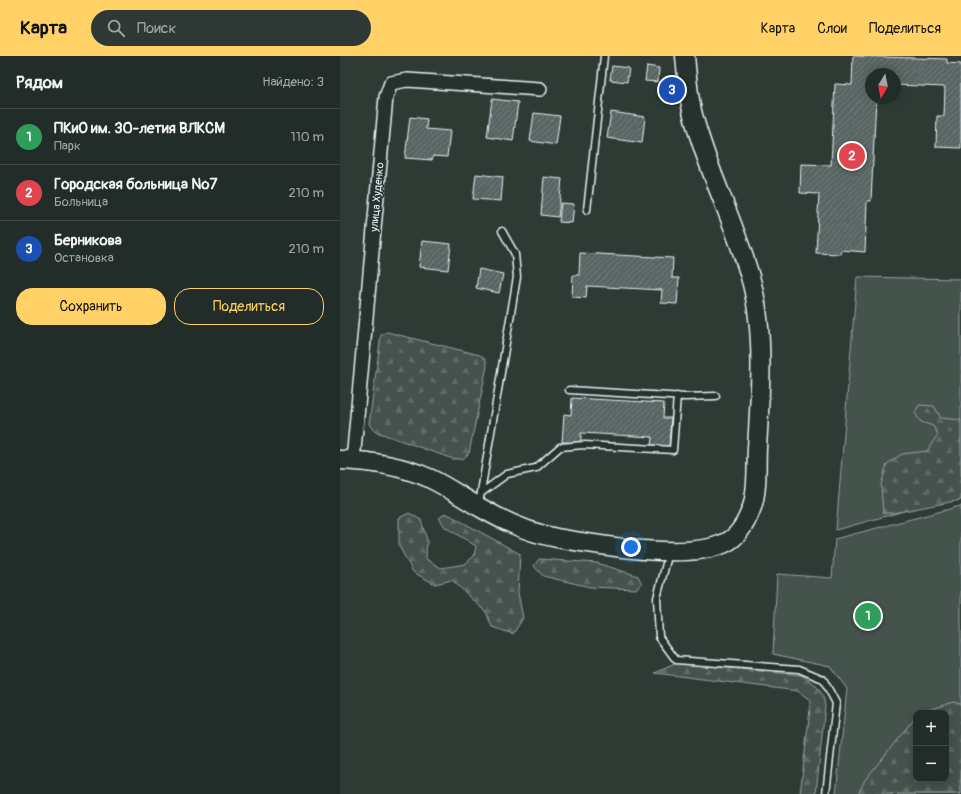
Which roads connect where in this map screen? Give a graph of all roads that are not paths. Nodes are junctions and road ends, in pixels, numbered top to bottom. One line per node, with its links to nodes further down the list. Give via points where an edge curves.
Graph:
1 (604, 56): 4 (lane)
2 (685, 56): 11 (main road, via 692,114 731,218 752,285 758,327 760,398 756,487 743,528 726,543 702,549)
3 (540, 89): 9 (street, улица Худенко, via 407,80 391,83 386,97)
4 (587, 210)
5 (502, 231): 10 (lane, via 515,254 517,276)
6 (569, 390): 7 (lane)
7 (677, 396): 8 (lane); 10 (lane, via 673,450 584,445 560,447 536,468 507,474)
8 (716, 396)
9 (343, 461): 10 (main road, via 406,469 463,496)
10 (480, 500): 11 (main road, via 512,525 539,534)
11 (670, 551): 12 (lane, via 657,598 658,637 676,660 799,669 823,679 836,703)
12 (826, 794)

